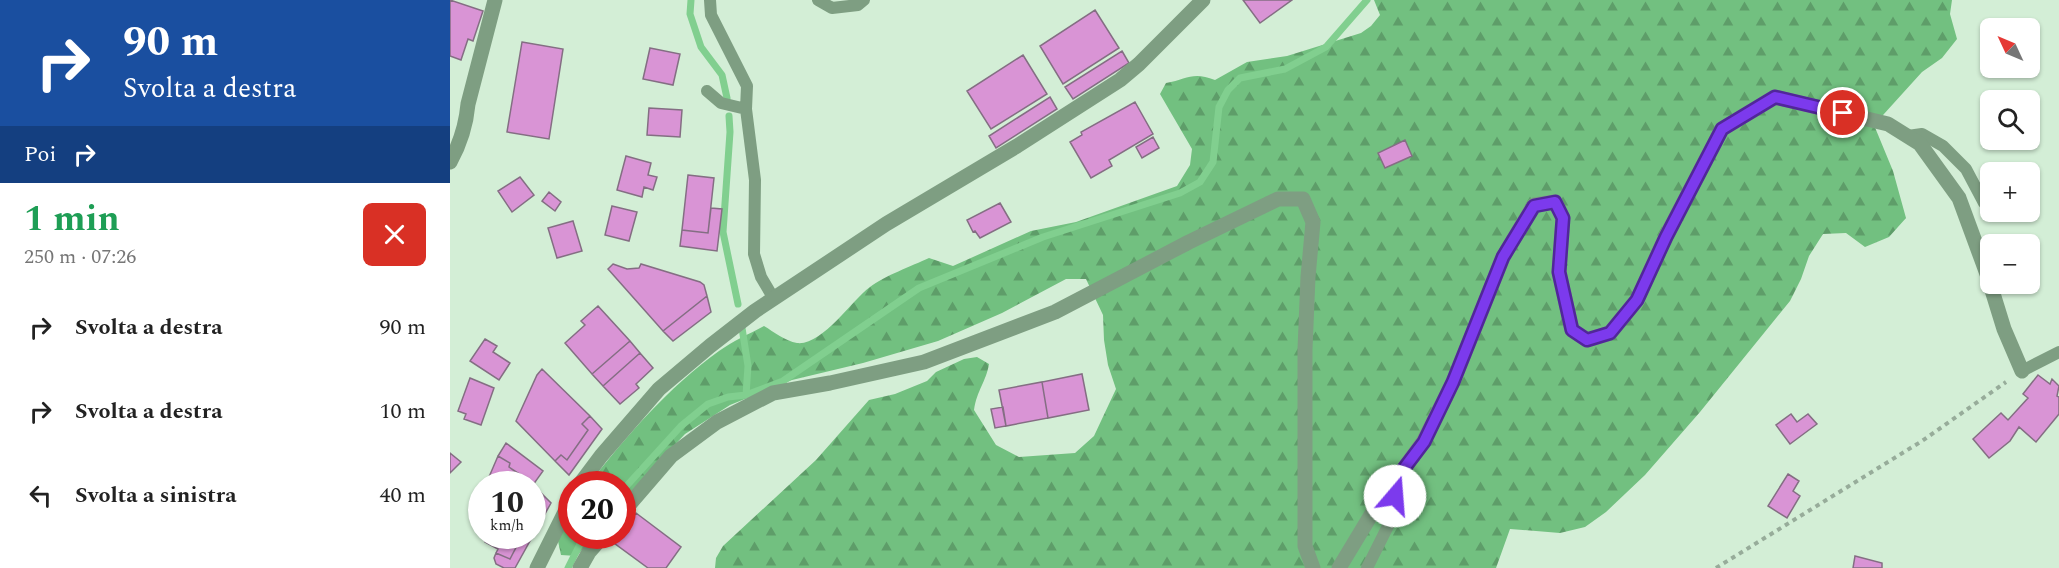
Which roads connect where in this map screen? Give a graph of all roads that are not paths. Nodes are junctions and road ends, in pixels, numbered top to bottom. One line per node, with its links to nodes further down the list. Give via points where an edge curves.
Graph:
1 (495, 0): 9 (street, via 467,122)
2 (710, 0): 7 (lane, via 711,15 747,86)
3 (818, 0): 4 (lane, via 832,8 858,5)
4 (864, 0)
5 (1203, 0): 11 (street, via 1120,80 886,224)
6 (707, 91): 7 (lane, via 721,103)
7 (746, 109): 11 (lane, via 755,180 754,254)
8 (1908, 136): 10 (lane, via 1922,134 1943,146 1966,169); 13 (street, via 1920,144 1959,198); 15 (street, via 1888,124 1775,97 1722,129 1637,300 1610,333 1587,340 1572,330 1559,272 1563,218 1555,202 1534,206 1503,257 1453,382 1424,442)
9 (450, 162)
10 (1980, 195)
11 (774, 299): 14 (street, via 659,389)
12 (2059, 352): 13 (lane)
13 (2022, 371)
14 (590, 471)
15 (1396, 479): 22 (street); 23 (lane, via 1394,514)
16 (636, 497): 21 (street, via 671,456 717,422 773,393 924,362 1055,312 1278,200 1303,199 1313,222 1305,349 1305,546)
17 (558, 526): 19 (street)
18 (592, 549): 20 (street)
19 (537, 568)
20 (580, 568)
21 (1313, 568)
22 (1339, 568)
23 (1367, 568)

